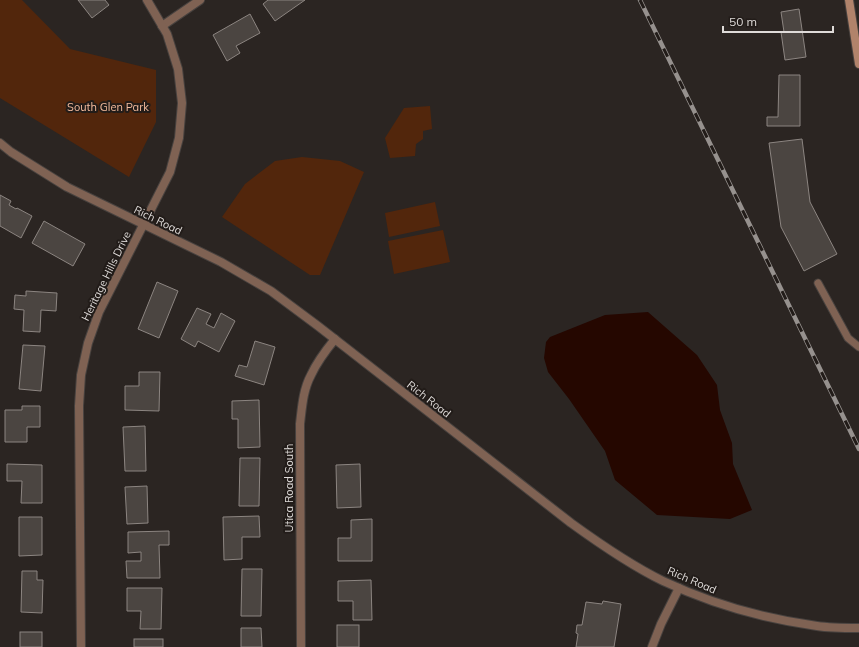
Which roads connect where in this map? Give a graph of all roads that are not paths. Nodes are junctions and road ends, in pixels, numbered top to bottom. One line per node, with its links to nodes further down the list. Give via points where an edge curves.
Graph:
1 (147, 0): 4 (street, Heritage Hills Drive)
2 (200, 0): 4 (street)
3 (849, 0): 5 (main road)
4 (162, 26): 7 (street, Heritage Hills Drive, via 178,69 182,103 179,138 170,172)
5 (859, 64)
6 (0, 143): 7 (street, Rich Road, via 67,186)
7 (144, 225): 9 (street, Rich Road, via 221,262 271,291); 13 (street, Heritage Hills Drive, via 99,312 88,343 81,375)
8 (818, 283): 10 (lane, via 848,338)
9 (335, 339): 11 (street, Rich Road, via 570,523 614,553); 14 (street, Utica Road South, via 310,376 302,400)
10 (859, 347)
11 (679, 588): 12 (street, Rich Road, via 712,601 764,616 817,626); 15 (street)
12 (859, 628)
13 (81, 647)
14 (301, 647)
15 (652, 647)

